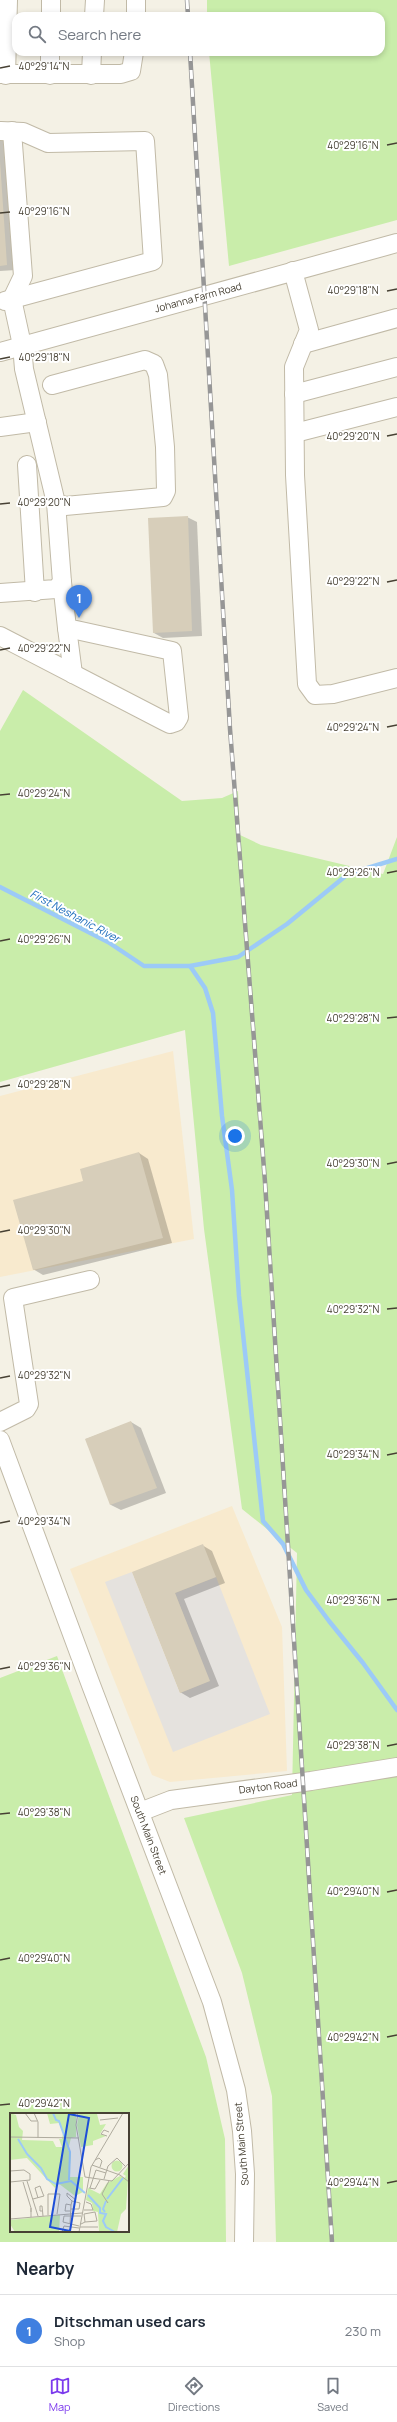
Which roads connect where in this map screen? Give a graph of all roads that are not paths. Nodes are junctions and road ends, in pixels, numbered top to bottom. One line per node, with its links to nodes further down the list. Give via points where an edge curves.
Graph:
1 (8, 0): 11 (street)
2 (51, 0): 5 (street)
3 (95, 0): 6 (street)
4 (136, 0): 7 (street)
5 (51, 12)
6 (94, 12)
7 (136, 12)
8 (50, 56): 13 (street)
9 (92, 56): 12 (street)
10 (133, 56): 12 (street, via 131,71 121,74)
11 (3, 74): 13 (street)
12 (91, 74): 13 (street)
13 (50, 75)
14 (6, 131): 17 (street, via 23,276); 17 (street, via 23,132 48,143 145,141 153,261)
15 (397, 243): 16 (street, Johanna Farm Road)
16 (293, 271): 19 (street, via 309,330); 20 (street, Johanna Farm Road)
17 (6, 301): 20 (street)
18 (397, 318): 19 (street)
19 (303, 344): 24 (street, via 294,367)
20 (22, 345): 21 (street, Johanna Farm Road); 26 (street, via 24,369)
21 (0, 352)
22 (397, 367): 24 (street)
23 (52, 385): 30 (street, via 145,360 154,364 158,375 165,447 166,491 162,497 65,506)
24 (294, 394): 28 (street)
25 (397, 407): 28 (street)
26 (37, 422): 27 (street); 30 (street)
27 (0, 427)
28 (295, 433): 37 (street, via 307,684 315,695 333,694)
29 (27, 465): 32 (street)
30 (56, 503): 31 (street)
31 (62, 582): 32 (street, via 56,589); 34 (street)
32 (35, 592): 33 (street)
33 (0, 593)
34 (67, 628): 36 (street); 36 (street, via 172,651 179,716 176,722 164,722)
35 (0, 636): 36 (street)
36 (72, 674)
37 (397, 678)
38 (90, 1280): 39 (street)
39 (4, 1299): 40 (street, via 29,1404 26,1409)
40 (0, 1422)
41 (0, 1440): 43 (street, South Main Street)
42 (397, 1767): 43 (street, Dayton Road, via 170,1800)
43 (140, 1812): 44 (street, South Main Street, via 212,2002 226,2048 236,2090 242,2138 245,2174)
44 (244, 2242)

